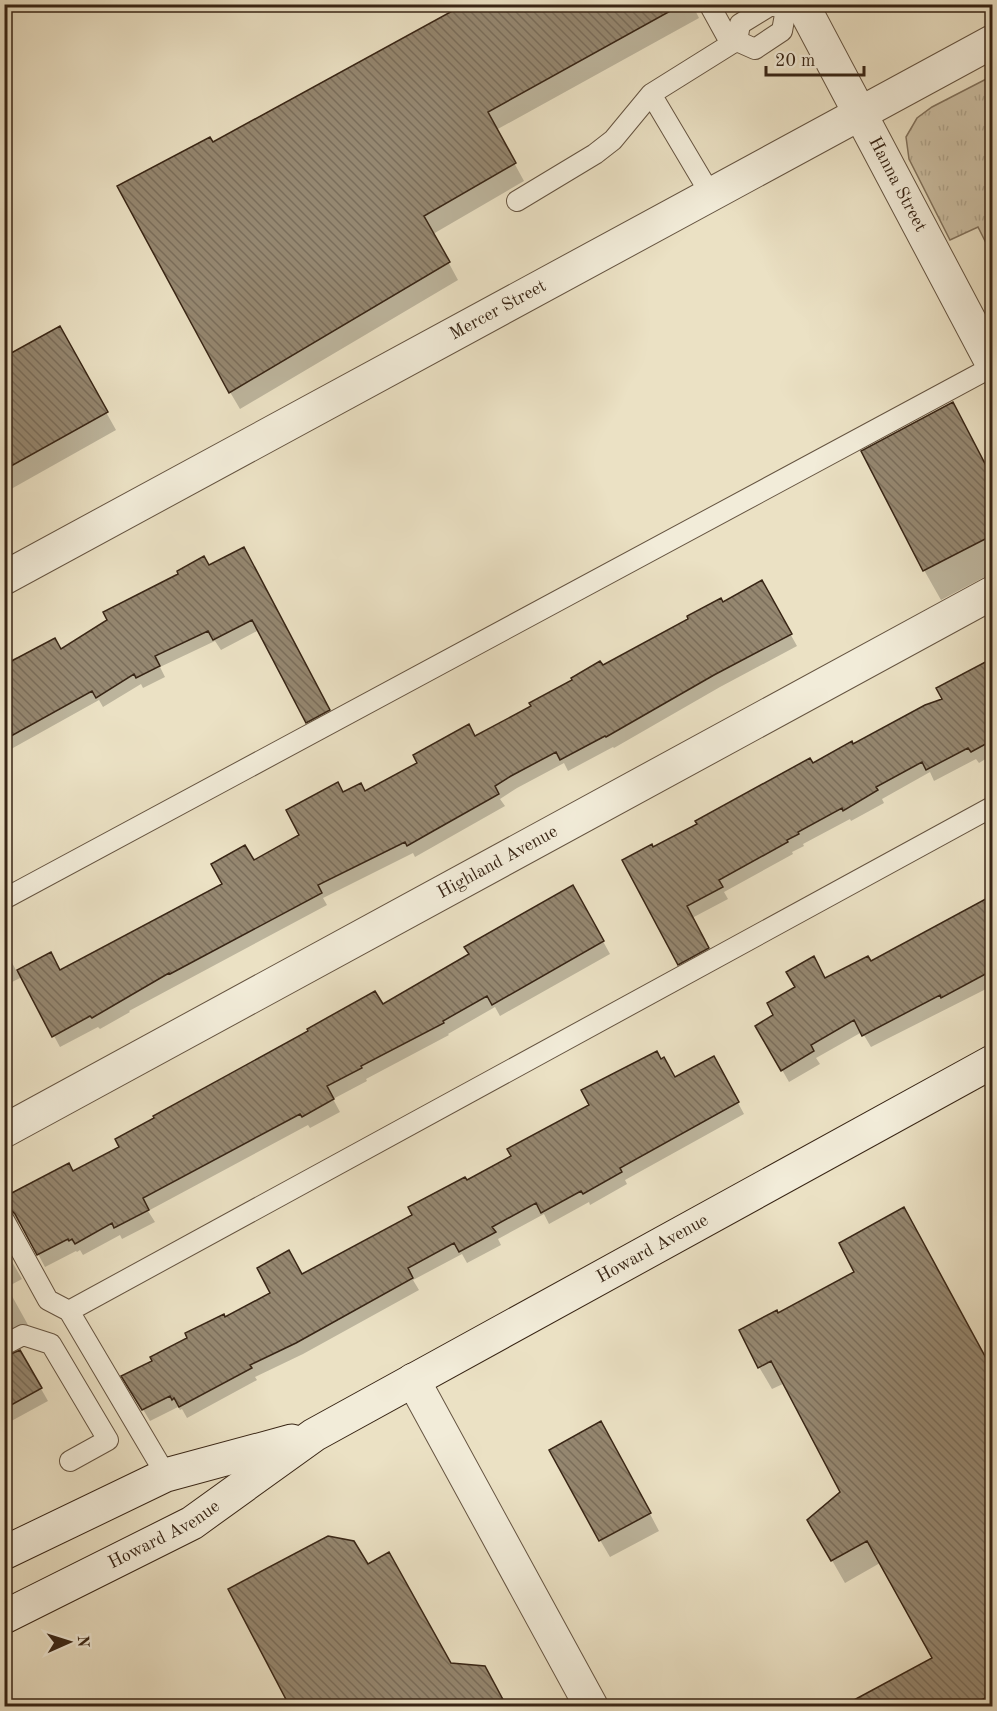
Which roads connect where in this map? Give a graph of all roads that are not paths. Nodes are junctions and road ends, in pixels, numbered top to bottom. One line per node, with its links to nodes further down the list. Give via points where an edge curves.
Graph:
1 (709, 4): 4 (lane)
2 (793, 6): 4 (lane, via 771,5 740,24); 4 (lane, via 783,31 755,49); 6 (street, Hanna Street)
3 (993, 42): 6 (street, Mercer Street)
4 (734, 43): 5 (lane)
5 (651, 94): 7 (lane); 8 (lane, via 613,140)
6 (861, 113): 7 (street, Mercer Street); 9 (street, Hanna Street)
7 (711, 195): 10 (street, Mercer Street)
8 (518, 201)
9 (993, 365): 13 (lane)
10 (4, 578)
11 (993, 593): 15 (street, Highland Avenue)
12 (993, 807): 17 (lane)
13 (4, 899)
14 (993, 1062): 19 (street, Howard Avenue)
15 (5, 1130)
16 (4, 1220): 17 (lane, via 48,1300)
17 (69, 1311): 22 (lane)
18 (4, 1345): 21 (lane, via 23,1335 51,1344 108,1440)
19 (413, 1380): 20 (street, Howard Avenue); 25 (street)
20 (314, 1434): 22 (street, Howard Avenue); 24 (street, Howard Avenue, via 192,1523)
21 (70, 1461)
22 (166, 1475): 23 (street, Howard Avenue)
23 (4, 1553)
24 (4, 1617)
25 (591, 1707)

